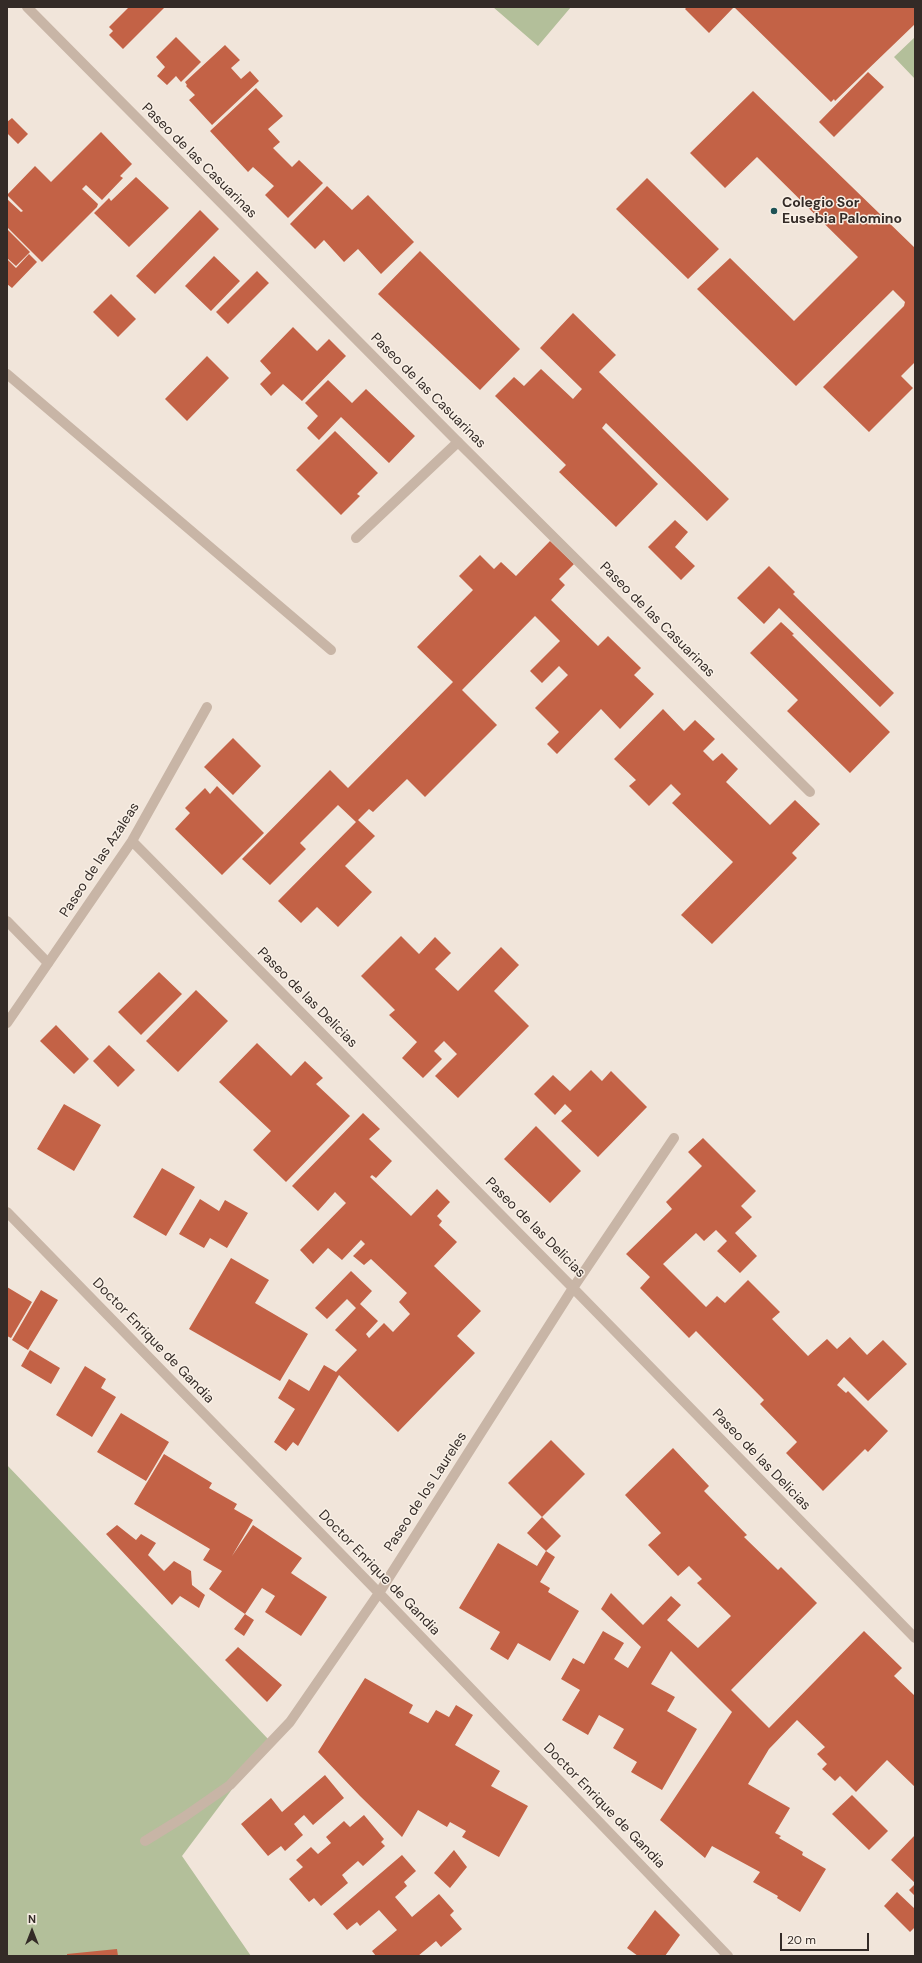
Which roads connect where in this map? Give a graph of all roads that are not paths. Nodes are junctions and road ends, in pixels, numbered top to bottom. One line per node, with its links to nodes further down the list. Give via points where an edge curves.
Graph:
1 (27, 7): 3 (street, Paseo de las Casuarinas)
2 (7, 374): 5 (street)
3 (458, 442): 4 (street); 7 (street, Paseo de las Casuarinas)
4 (356, 538)
5 (331, 650)
6 (207, 707): 8 (street, Paseo de las Azaleas)
7 (810, 792)
8 (132, 841): 10 (street, Paseo de las Azaleas); 14 (street, Paseo de las Delicias)
9 (7, 922): 10 (street)
10 (48, 964): 11 (street, Paseo de las Azaleas)
11 (7, 1023)
12 (674, 1138): 14 (street, Paseo de los Laureles)
13 (7, 1212): 15 (street, Doctor Enrique de Gandia)
14 (573, 1288): 15 (street, Paseo de los Laureles); 16 (street, Paseo de las Delicias)
15 (379, 1592): 17 (street, Paseo de los Laureles, via 290,1722 230,1785); 18 (street, Doctor Enrique de Gandia)
16 (915, 1638)
17 (145, 1841)
18 (728, 1956)

